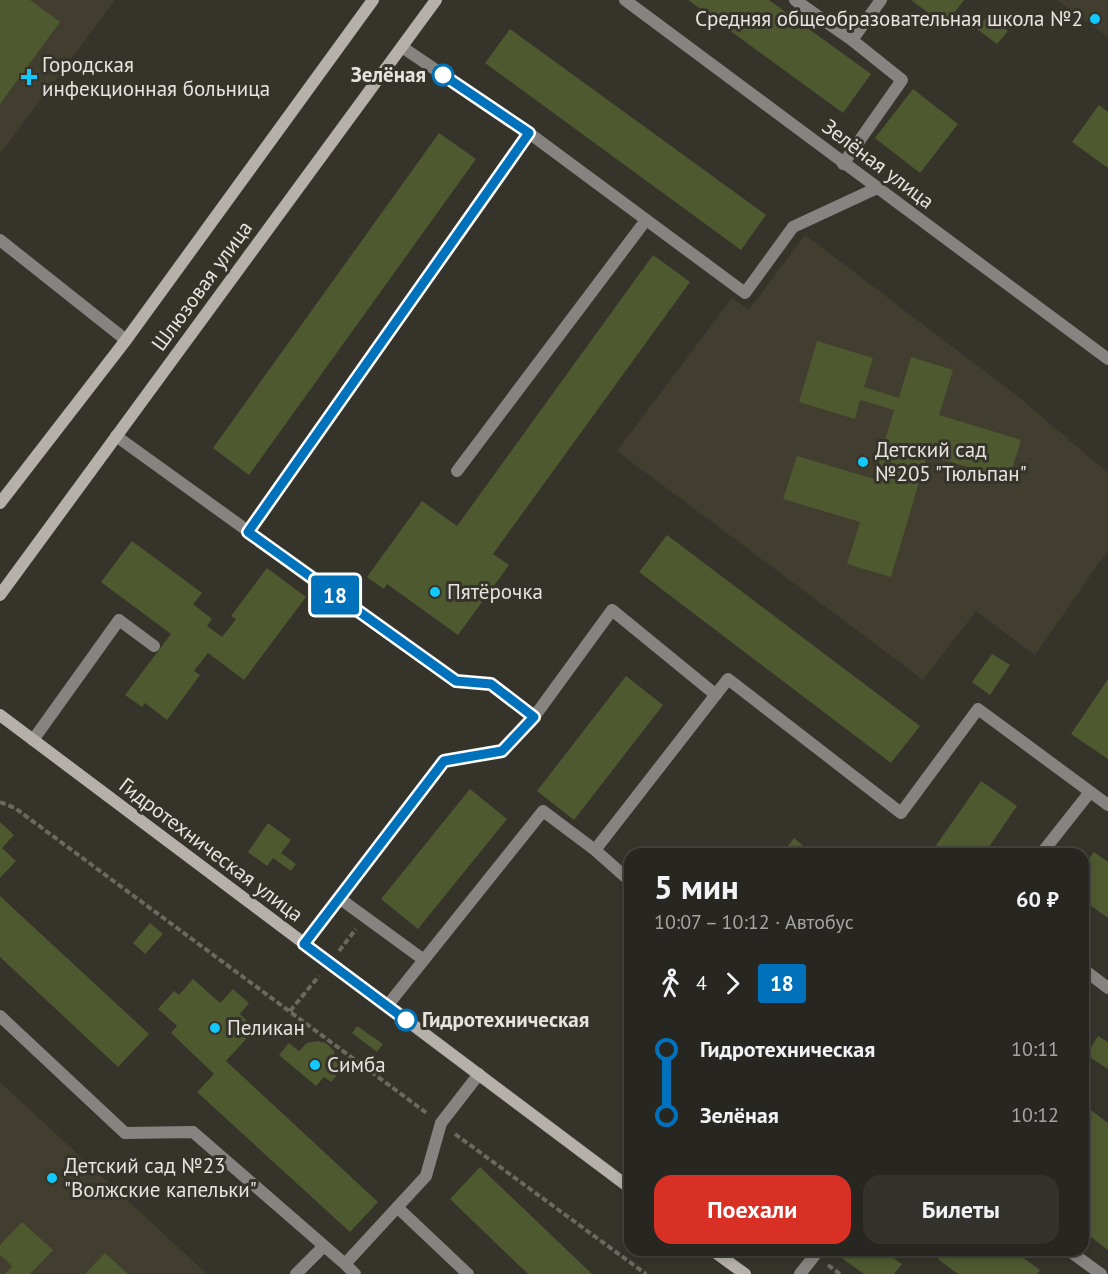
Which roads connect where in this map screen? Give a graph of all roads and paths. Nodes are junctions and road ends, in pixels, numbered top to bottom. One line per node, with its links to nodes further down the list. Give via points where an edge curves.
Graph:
1 (373, 0): 13 (main road, Шлюзовая улица)
2 (436, 0): 7 (main road, Шлюзовая улица)
3 (625, 0): 9 (street, Зелёная улица)
4 (795, 0): 6 (street)
5 (881, 0): 6 (street)
6 (852, 40): 9 (street, via 902,80)
7 (402, 46): 8 (street); 15 (main road, Шлюзовая улица)
8 (529, 133): 11 (street); 18 (street)
9 (843, 164): 10 (street, Зелёная улица)
10 (877, 188): 11 (street, via 793,227 745,293); 14 (street, Зелёная улица)
11 (646, 220): 16 (street)
12 (0, 240): 13 (street)
13 (126, 340): 17 (main road, Шлюзовая улица)
14 (1108, 359)
15 (116, 436): 18 (street); 19 (main road, Шлюзовая улица)
16 (457, 471)
17 (0, 503)
18 (248, 532): 23 (street, via 456,681 491,684)
19 (0, 595)
20 (154, 646): 24 (street, via 119,620)
21 (717, 695): 23 (street, via 612,610); 25 (street, via 728,679 901,813 978,709); 29 (street)
22 (0, 715): 24 (main road, Гидротехническая улица)
23 (534, 717): 31 (street, via 502,751 444,761)
24 (33, 740): 32 (main road, Гидротехническая улица)
25 (1090, 792): 27 (street); 28 (street)
26 (0, 802): 39 (path, via 15,808)
27 (1108, 805)
28 (1046, 848)
29 (595, 850): 30 (street); 33 (street, via 543,811)
30 (624, 876)
31 (339, 898): 32 (street); 33 (street)
32 (304, 944): 36 (main road, Гидротехническая улица)
33 (424, 960): 36 (street)
34 (1089, 974): 35 (street)
35 (1108, 988)
36 (387, 1006): 38 (main road, Гидротехническая улица)
37 (0, 1016): 42 (street, via 124,1133 193,1132)
38 (479, 1074): 39 (street); 40 (main road, Гидротехническая улица)
39 (441, 1123): 41 (street, via 426,1176); 50 (path)
40 (624, 1183)
41 (397, 1207): 46 (street); 49 (street)
42 (324, 1246): 46 (street); 47 (street)
43 (720, 1256): 51 (main road)
44 (814, 1256): 52 (street)
45 (1076, 1256): 53 (street)
46 (345, 1264): 48 (street)
47 (296, 1274)
48 (355, 1274)
49 (468, 1274)
50 (646, 1274)
51 (745, 1274)
52 (800, 1274)
53 (1101, 1274)

